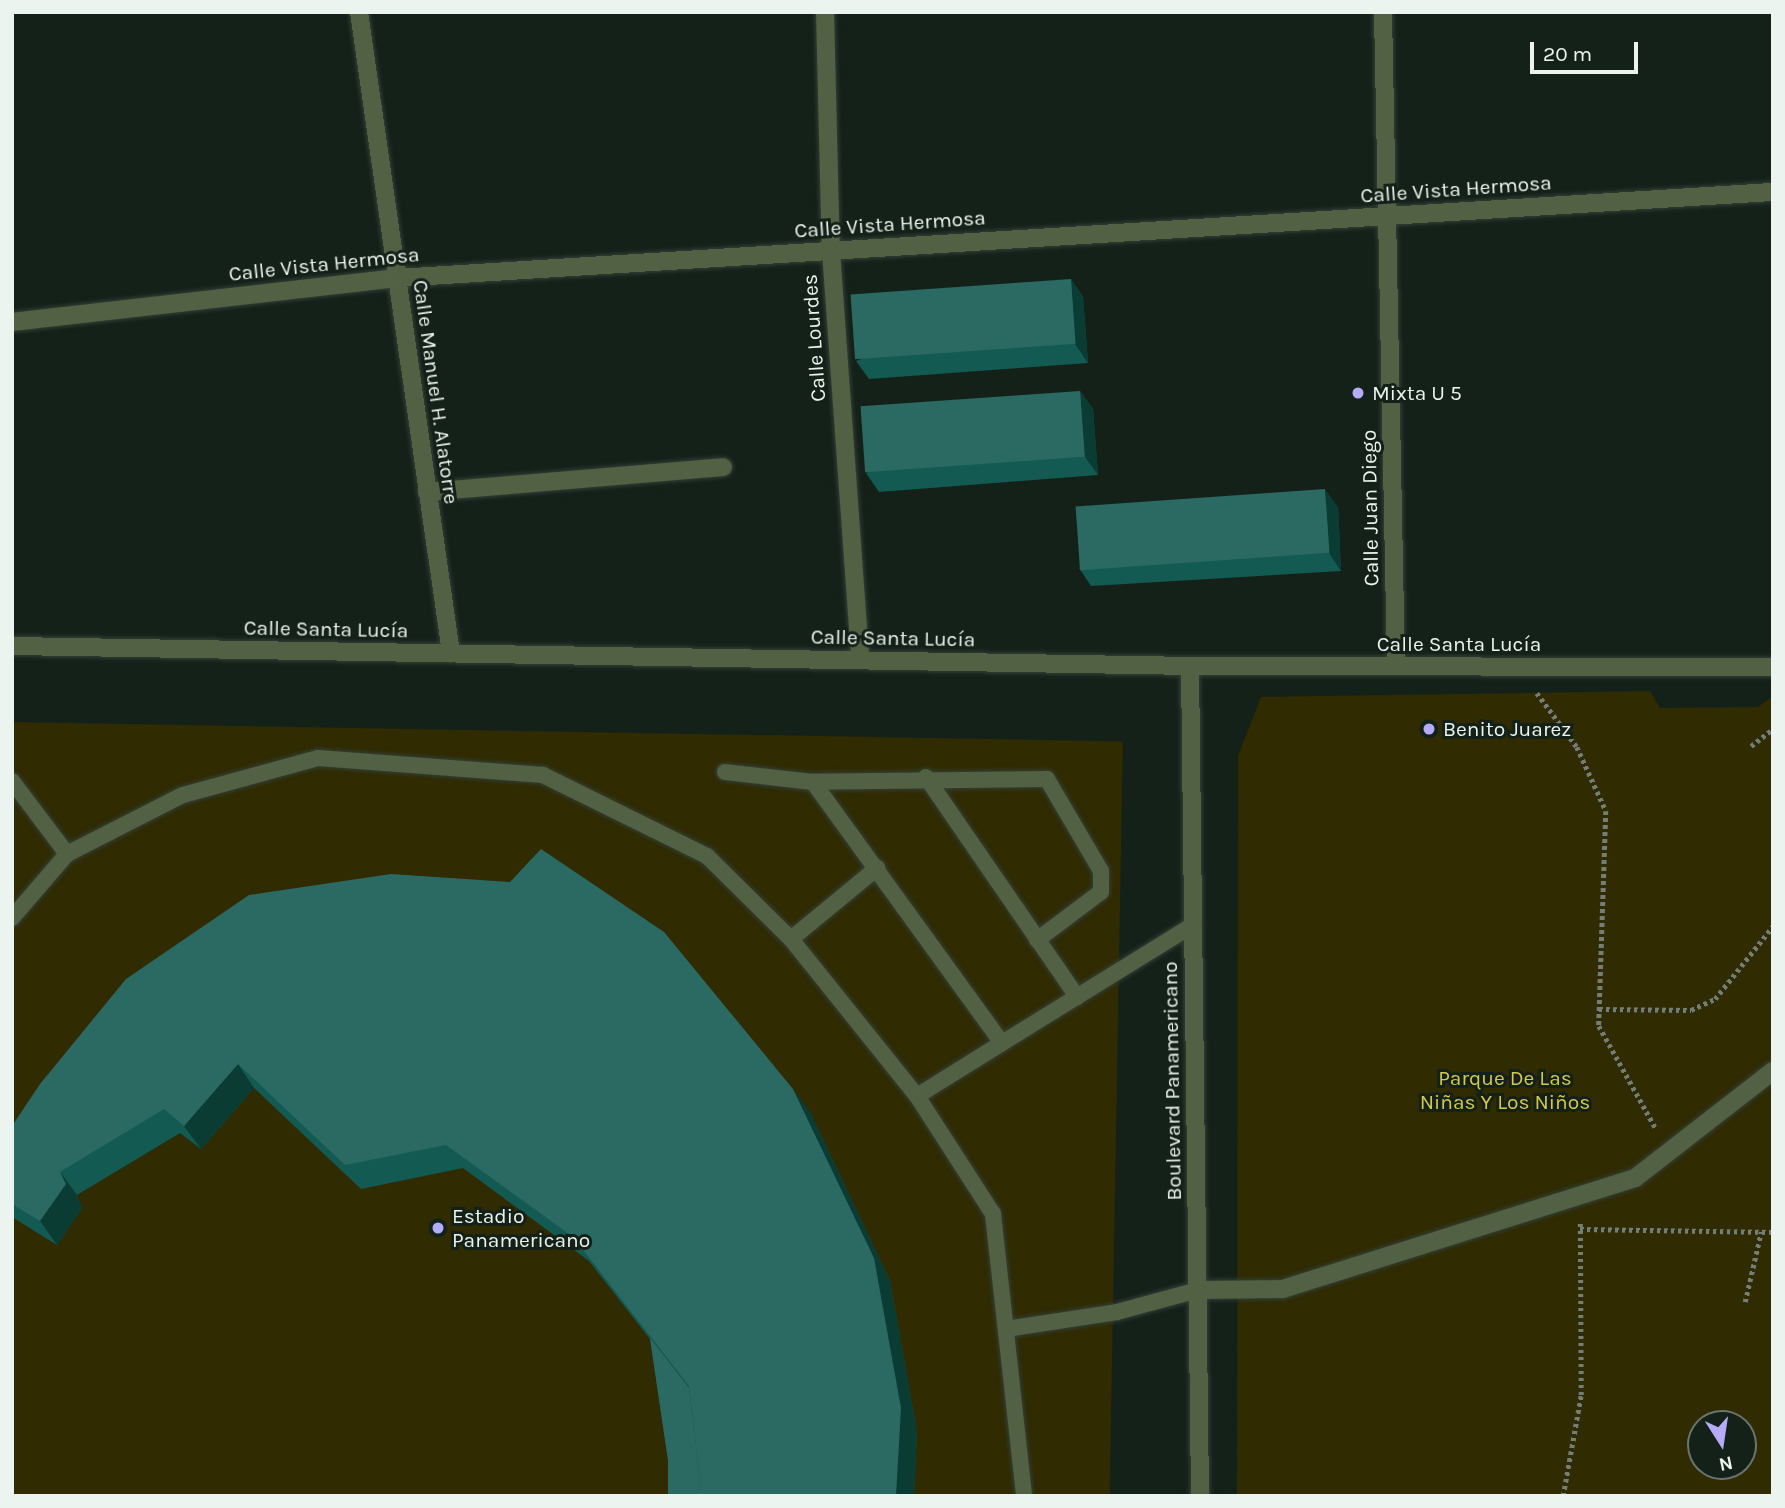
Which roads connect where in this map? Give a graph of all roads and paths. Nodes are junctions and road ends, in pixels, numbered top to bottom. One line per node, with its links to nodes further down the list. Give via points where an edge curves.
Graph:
1 (359, 12): 7 (street, Calle Manuel H. Alatorre)
2 (825, 12): 6 (street, Calle Lourdes)
3 (1382, 12): 5 (street, Calle Juan Diego)
4 (1773, 192): 5 (street, Calle Vista Hermosa)
5 (1387, 216): 6 (street, Calle Vista Hermosa); 15 (street, Calle Juan Diego)
6 (831, 251): 7 (street, Calle Vista Hermosa); 13 (street, Calle Lourdes)
7 (397, 278): 8 (street, Calle Vista Hermosa); 10 (street, Calle Manuel H. Alatorre)
8 (12, 322)
9 (723, 467): 10 (street)
10 (427, 492): 12 (street, Calle Manuel H. Alatorre)
11 (12, 646): 12 (street, Calle Santa Lucía)
12 (451, 653): 13 (street, Calle Santa Lucía)
13 (860, 660): 14 (street, Calle Santa Lucía)
14 (1190, 666): 15 (street, Calle Santa Lucía); 27 (street, Boulevard Panamericano)
15 (1396, 666): 16 (street, Calle Santa Lucía)
16 (1507, 666): 17 (street, Calle Santa Lucía); 32 (path, via 1531,686 1577,747 1606,811)
17 (1773, 667)
18 (1773, 729): 19 (path)
19 (1751, 746)
20 (725, 772): 23 (lane)
21 (926, 777): 23 (lane); 30 (lane); 30 (lane, via 1047,779 1101,871 1101,892)
22 (12, 781): 24 (lane)
23 (813, 782): 25 (lane)
24 (67, 855): 26 (lane); 29 (lane, via 183,795 318,758 543,775 707,856)
25 (877, 868): 29 (lane); 33 (lane)
26 (12, 918)
27 (1193, 925): 31 (lane); 41 (street, Boulevard Panamericano)
28 (1773, 926): 32 (path, via 1715,999 1691,1010)
29 (791, 939): 35 (lane)
30 (1037, 940): 31 (lane)
31 (1077, 997): 33 (lane)
32 (1599, 1009): 36 (path, via 1600,1026)
33 (1002, 1043): 35 (lane)
34 (1773, 1071): 36 (street)
35 (917, 1096): 43 (lane, via 993,1214)
36 (1671, 1154): 37 (street, via 1635,1178)
37 (1580, 1197): 38 (path); 41 (street, via 1283,1289)
38 (1580, 1229): 39 (path); 46 (path, via 1581,1395)
39 (1761, 1232): 40 (path); 42 (path)
40 (1773, 1232)
41 (1198, 1290): 43 (lane, via 1116,1312); 45 (street, Boulevard Panamericano)
42 (1745, 1302)
43 (1006, 1329): 44 (lane)
44 (1024, 1496)
45 (1200, 1496)
46 (1563, 1496)

